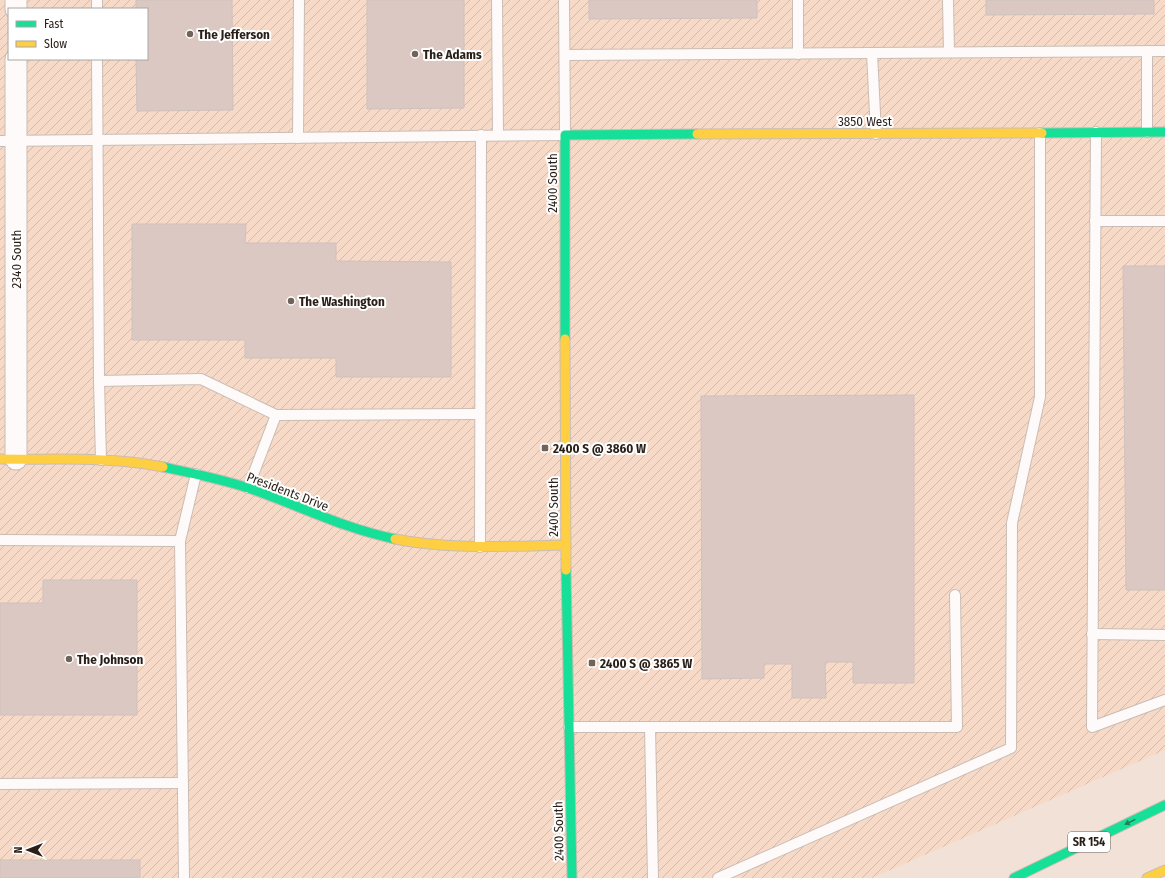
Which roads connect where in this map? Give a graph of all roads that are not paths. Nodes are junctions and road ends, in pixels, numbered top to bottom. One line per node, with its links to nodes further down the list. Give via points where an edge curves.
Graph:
1 (299, 0): 22 (lane)
2 (497, 0): 20 (lane)
3 (564, 0): 11 (lane)
4 (798, 0): 10 (lane)
5 (948, 0): 8 (lane)
6 (1147, 51): 7 (lane); 8 (lane); 15 (lane)
7 (1165, 51)
8 (949, 52): 9 (lane)
9 (872, 53): 10 (lane); 18 (lane)
10 (798, 54): 11 (lane)
11 (565, 55): 21 (lane)
12 (16, 60): 24 (street, 2340 South)
13 (97, 60): 23 (lane)
14 (1096, 132): 15 (main road, 3850 West); 17 (main road, 3850 West); 25 (lane)
15 (1147, 132): 16 (main road, 3850 West)
16 (1165, 132)
17 (1040, 133): 18 (main road, 3850 West); 51 (lane, via 1040,397 1012,524 1011,748)
18 (876, 134): 21 (main road, 3850 West)
19 (481, 135): 20 (lane); 22 (lane); 28 (lane)
20 (498, 135): 21 (lane)
21 (565, 135): 36 (main road, 2400 South)
22 (298, 138): 23 (lane)
23 (98, 140): 24 (lane); 27 (lane)
24 (8, 141): 30 (street, 2340 South)
25 (1095, 221): 26 (lane); 39 (lane)
26 (1165, 221)
27 (99, 381): 29 (lane, via 201,379); 31 (lane)
28 (480, 414): 29 (lane); 37 (lane)
29 (276, 415): 33 (lane)
30 (8, 459): 31 (main road, Presidents Drive)
31 (101, 460): 32 (main road, Presidents Drive, via 147,464)
32 (196, 474): 33 (main road, Presidents Drive); 35 (lane)
33 (248, 488): 37 (main road, Presidents Drive, via 331,521 375,534 409,542)
34 (0, 540): 35 (lane)
35 (180, 541): 44 (lane)
36 (566, 545): 37 (main road, Presidents Drive); 42 (main road, 2400 South)
37 (480, 547)
38 (956, 595): 43 (lane, via 957,727)
39 (1092, 634): 40 (lane); 41 (lane, via 1092,727)
40 (1165, 636)
41 (1165, 700)
42 (569, 727): 43 (lane); 49 (main road, 2400 South)
43 (650, 727): 50 (lane)
44 (183, 783): 45 (lane); 48 (lane)
45 (0, 784)
46 (1165, 805): 52 (main road, SR 154, one-way to 52)
47 (1165, 870): 53 (main road)
48 (184, 878)
49 (572, 878)
50 (653, 878)
51 (718, 878)
52 (1014, 878)
53 (1147, 878)

